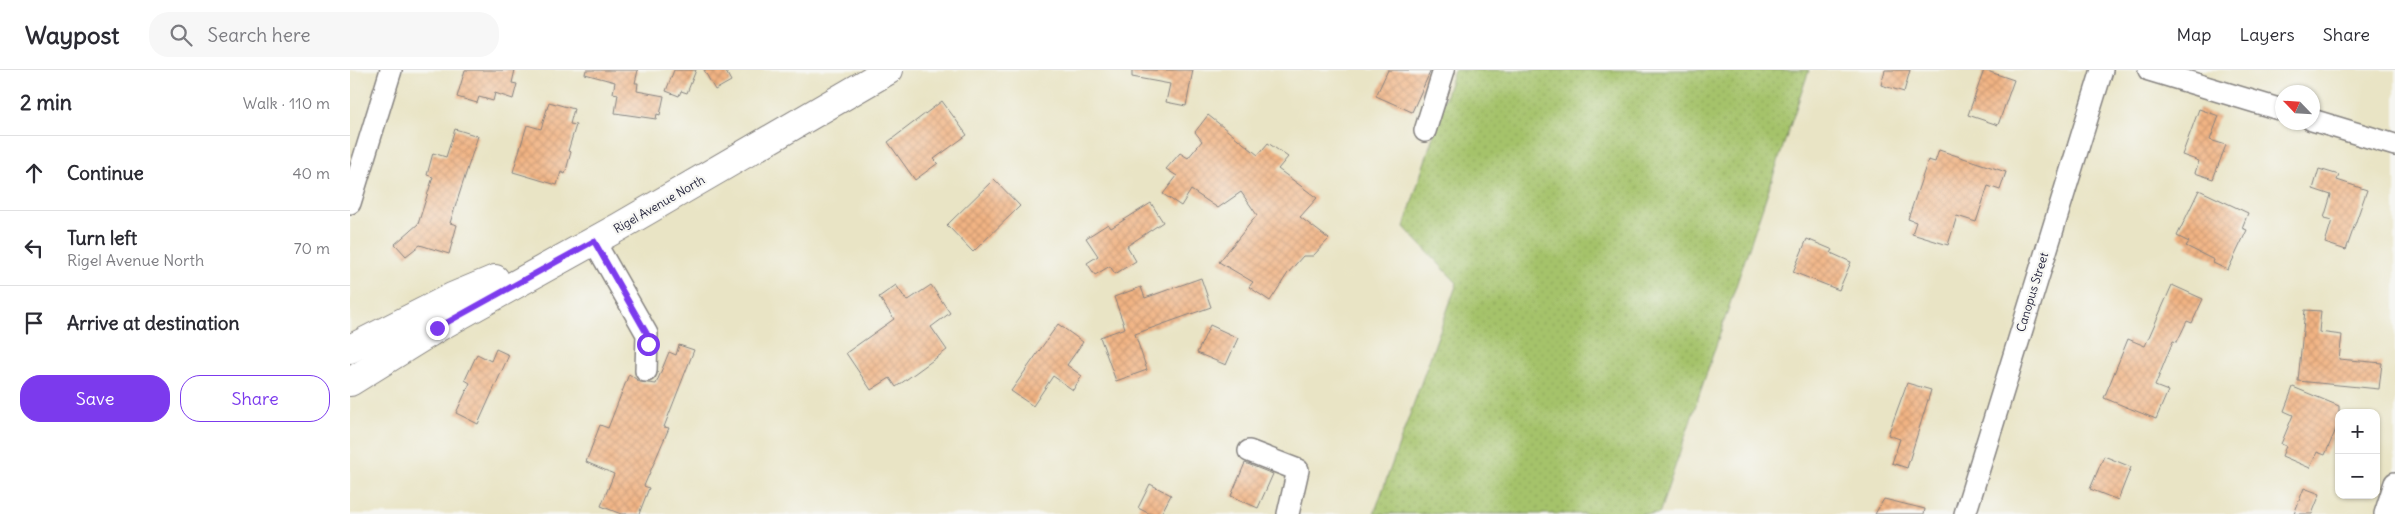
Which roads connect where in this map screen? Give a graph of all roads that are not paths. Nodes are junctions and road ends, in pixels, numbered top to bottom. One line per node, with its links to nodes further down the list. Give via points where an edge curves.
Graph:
1 (391, 70): 11 (street)
2 (861, 70): 13 (main road, Rigel Avenue North, via 598,227)
3 (889, 70): 12 (main road, Rigel Avenue North)
4 (1444, 70): 9 (street)
5 (2102, 70): 19 (street, Canopus Street)
6 (2149, 70): 7 (street)
7 (2275, 108)
8 (2320, 122): 10 (street)
9 (1425, 130)
10 (2395, 144)
11 (350, 203)
12 (594, 241): 14 (street, via 647,334); 15 (main road, Rigel Avenue North)
13 (350, 349)
14 (646, 371)
15 (353, 372)
16 (1249, 451): 18 (street, via 1298,470)
17 (2395, 484): 20 (street)
18 (1288, 514)
19 (1965, 514)
20 (2385, 514)

